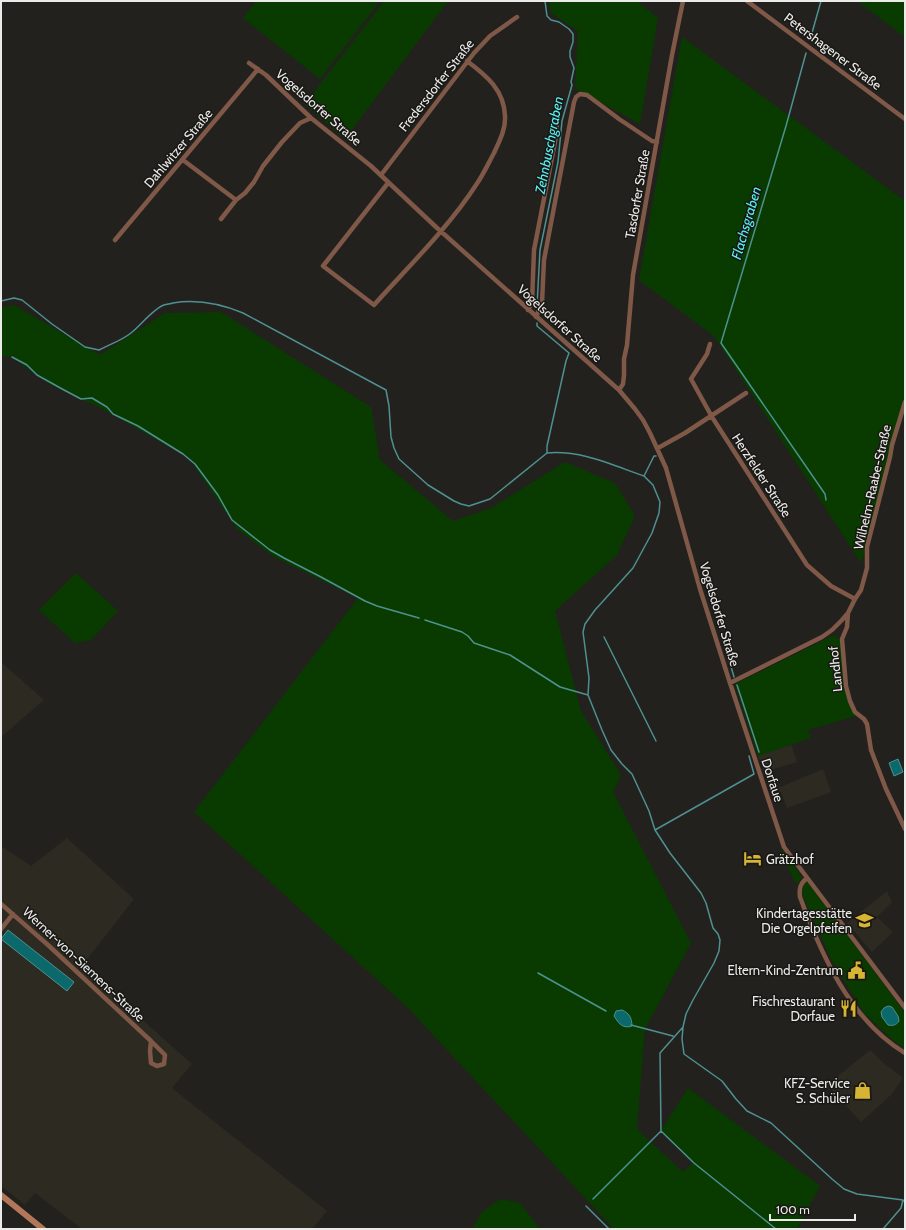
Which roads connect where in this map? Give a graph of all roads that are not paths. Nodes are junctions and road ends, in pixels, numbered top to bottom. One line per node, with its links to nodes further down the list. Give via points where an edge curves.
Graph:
1 (683, 1): 10 (street, Tasdorfer Straße)
2 (747, 1): 8 (street, Petershagener Straße)
3 (517, 17): 4 (street, Fredersdorfer Straße, via 490,36)
4 (467, 61): 12 (street, Fredersdorfer Straße); 16 (street, via 495,85 504,105 506,118 501,138 476,187)
5 (250, 63): 6 (street, Vogelsdorfer Straße)
6 (258, 69): 7 (street, Vogelsdorfer Straße); 11 (street, Dahlwitzer Straße)
7 (311, 118): 12 (street, Vogelsdorfer Straße); 14 (street, via 300,123 282,142 254,182)
8 (905, 119)
9 (557, 123): 18 (street, via 534,250 532,303)
10 (657, 142): 19 (street, via 619,120 587,95 580,94 576,97 544,260 542,303); 21 (street, Tasdorfer Straße, via 633,275 623,384)
11 (182, 160): 14 (street); 17 (street, Dahlwitzer Straße)
12 (381, 175): 13 (street, Vogelsdorfer Straße)
13 (388, 183): 16 (street, Vogelsdorfer Straße); 16 (street, via 323,266 374,305)
14 (236, 200): 15 (street)
15 (220, 220)
16 (441, 231): 18 (street, Vogelsdorfer Straße)
17 (115, 240)
18 (528, 310): 19 (street, Vogelsdorfer Straße)
19 (536, 317): 21 (street, Vogelsdorfer Straße)
20 (710, 344): 24 (street, Herzfelder Straße, via 707,354 691,379)
21 (619, 390): 25 (street, Vogelsdorfer Straße, via 643,420)
22 (746, 393): 24 (street)
23 (905, 402): 26 (street, Wilhelm-Raabe-Straße, via 868,547 867,568 861,590)
24 (712, 417): 25 (street); 26 (street, Herzfelder Straße, via 807,565 831,586)
25 (658, 448): 28 (street, Vogelsdorfer Straße)
26 (855, 599): 27 (street, Wilhelm-Raabe-Straße)
27 (848, 613): 28 (street, via 822,637); 29 (street, Landhof, via 847,627 842,639 846,686 855,712 868,724 871,750)
28 (730, 684): 30 (street, Dorfaue, via 784,846)
29 (905, 829)
30 (807, 878): 34 (street, Dorfaue); 36 (street, via 799,888 800,896 827,960 859,1014)
31 (1, 904): 32 (street, Werner-von-Siemens-Straße)
32 (13, 914): 33 (street); 35 (street, Werner-von-Siemens-Straße)
33 (1, 929)
34 (905, 1008)
35 (151, 1041): 35 (street, Werner-von-Siemens-Straße, via 151,1063 160,1066 164,1064 165,1056)
36 (905, 1053)
37 (1, 1195): 38 (main road)
38 (43, 1229)

